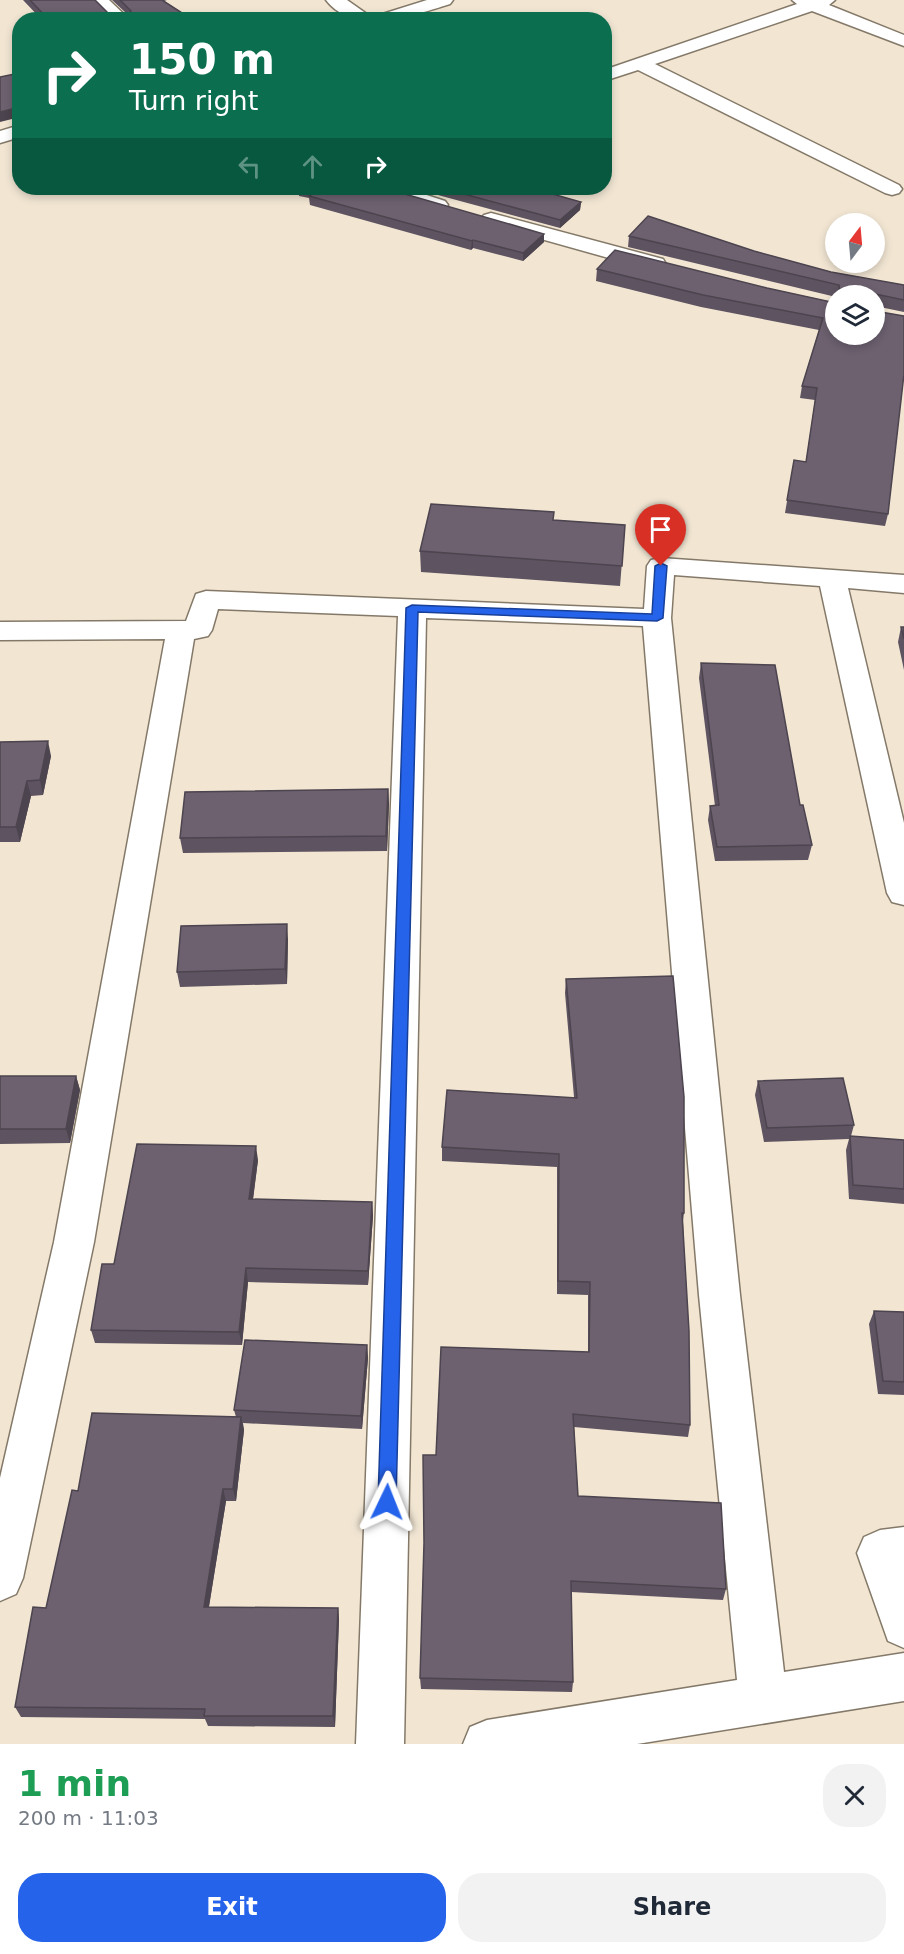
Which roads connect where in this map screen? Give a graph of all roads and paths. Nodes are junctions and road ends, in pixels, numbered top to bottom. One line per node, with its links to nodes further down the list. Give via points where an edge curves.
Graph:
1 (99, 0): 5 (street)
2 (335, 0): 6 (street)
3 (444, 0): 7 (street)
4 (813, 2): 8 (street); 9 (street)
5 (113, 12)
6 (354, 12)
7 (407, 12)
8 (904, 41)
9 (640, 64): 10 (street); 11 (street)
10 (612, 73)
11 (892, 189)
12 (409, 195): 13 (street)
13 (672, 268)
14 (832, 579): 15 (street); 17 (street, via 661,566); 20 (street)
15 (904, 584)
16 (412, 608): 17 (street); 18 (street, via 206,600 198,630); 26 (street)
17 (657, 618): 25 (street, via 700,1110)
18 (181, 630): 19 (street); 22 (street, via 74,1242)
19 (0, 632)
20 (904, 893)
21 (904, 1550): 23 (street, via 880,1553)
22 (0, 1578)
23 (904, 1625)
24 (904, 1677): 25 (street)
25 (763, 1700): 27 (street)
26 (380, 1744)
27 (487, 1744)

